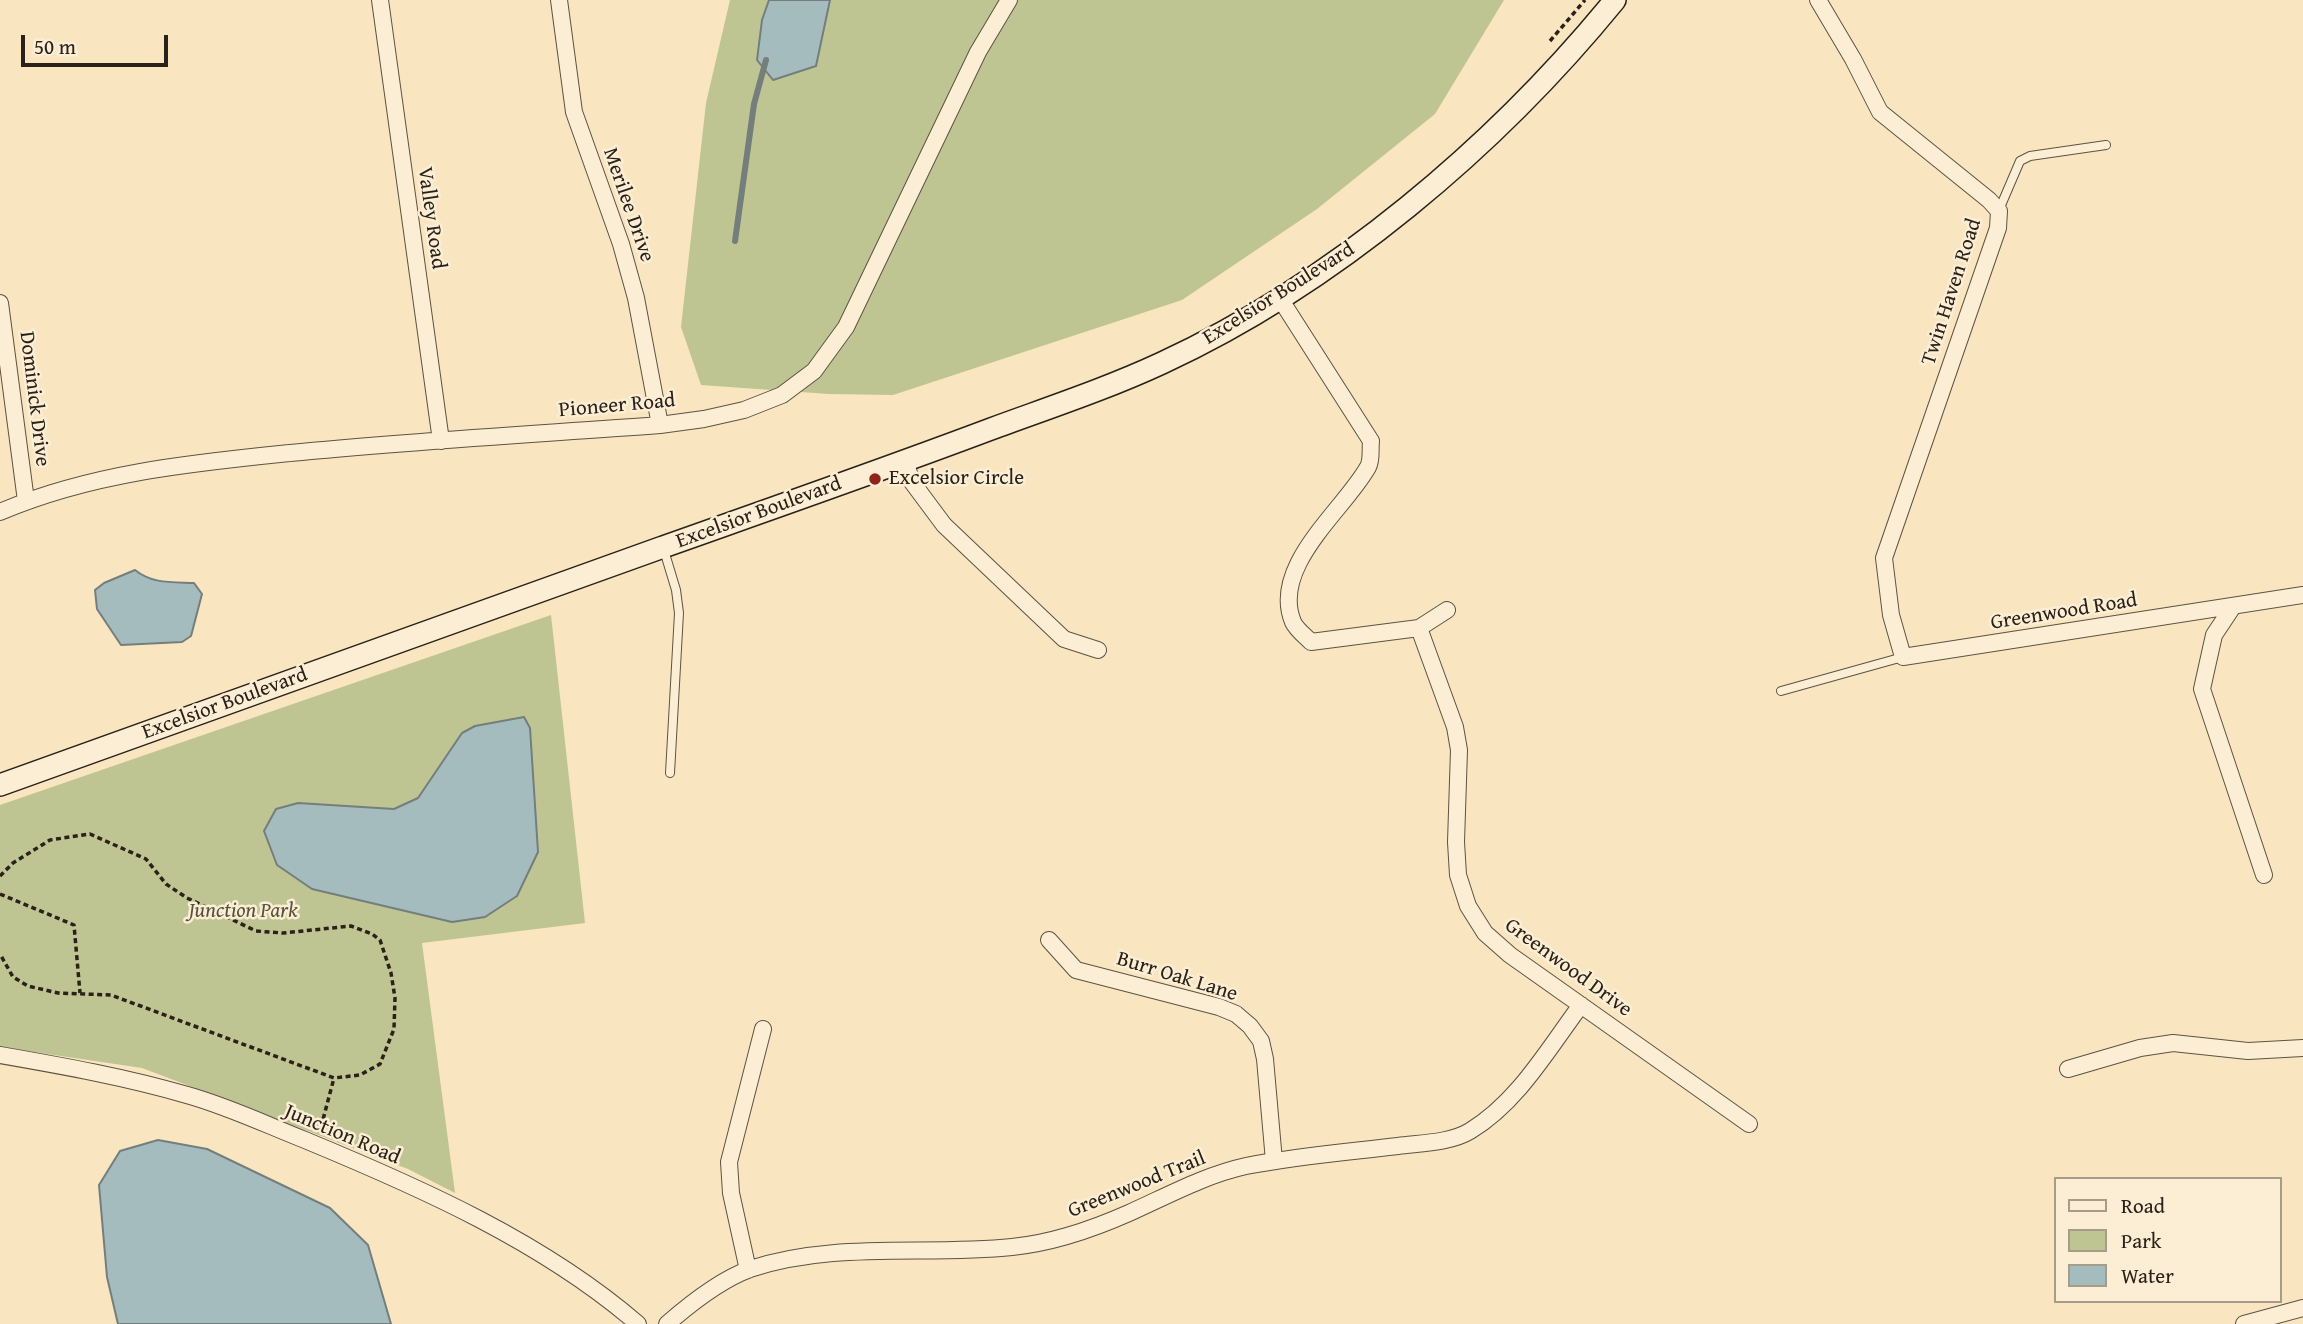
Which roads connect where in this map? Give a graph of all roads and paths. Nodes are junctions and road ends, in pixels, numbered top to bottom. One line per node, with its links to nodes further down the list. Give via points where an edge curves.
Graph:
1 (380, 0): 13 (street, Valley Road)
2 (559, 0): 12 (street, Merilee Drive, via 574,112 636,298)
3 (1009, 0): 12 (street, Pioneer Road, via 978,52 846,327 814,371 782,395 744,410)
4 (1584, 0): 7 (path)
5 (1615, 0): 10 (main road, Excelsior Boulevard, via 1545,80 1475,148 1341,258)
6 (1818, 0): 9 (street, Twin Haven Road, via 1880,112)
7 (1548, 44)
8 (2106, 145): 9 (lane, via 2020,161)
9 (1999, 211): 23 (street, Twin Haven Road, via 1998,228 1884,558 1891,615)
10 (1279, 297): 14 (main road, Excelsior Boulevard, via 1162,363); 21 (street, via 1371,440 1369,465 1303,554 1289,603 1294,624 1311,642)
11 (0, 303): 15 (street, Dominick Drive)
12 (660, 425): 13 (street, Pioneer Road)
13 (441, 441): 15 (street, Pioneer Road, via 157,469)
14 (905, 461): 17 (main road, Excelsior Boulevard); 22 (street, via 912,482 944,525 1064,639)
15 (26, 501): 16 (street, Pioneer Road)
16 (0, 512)
17 (663, 547): 25 (lane, via 679,613); 26 (main road, Excelsior Boulevard)
18 (2303, 595): 19 (street, Greenwood Road)
19 (2232, 608): 23 (street, Greenwood Road); 27 (street, via 2214,635 2202,689)
20 (1447, 610): 21 (street)
21 (1419, 628): 33 (street, Greenwood Drive, via 1455,727 1459,750 1458,875 1468,906 1485,933 1510,955)
22 (1098, 650)
23 (1903, 657): 24 (lane)
24 (1781, 691)
25 (670, 773)
26 (0, 785)
27 (2264, 875)
28 (0, 876): 38 (path, via 50,840 90,834 146,859 166,884 187,898 256,931 351,926 372,934 380,940 391,973 394,1029 380,1064 360,1075)
29 (0, 894): 32 (path, via 75,925)
30 (1049, 940): 41 (street, Burr Oak Lane, via 1076,970 1219,1007 1250,1026 1261,1041 1265,1059)
31 (0, 954): 32 (path, via 13,977 28,986)
32 (80, 993): 38 (path, via 111,995 135,1003)
33 (1581, 1005): 39 (street, Greenwood Drive); 41 (street, Greenwood Trail, via 1516,1091 1467,1133)
34 (763, 1029): 42 (street, via 729,1161 731,1193)
35 (2303, 1048): 37 (street, via 2248,1051 2173,1043)
36 (0, 1055): 40 (street, Junction Road, via 188,1095)
37 (2068, 1069)
38 (334, 1078): 40 (path)
39 (1749, 1124)
40 (315, 1144): 44 (street, Junction Road, via 515,1240)
41 (1274, 1161): 42 (street, Greenwood Trail, via 1204,1179 1071,1235 957,1251 805,1255)
42 (748, 1270): 45 (street, Greenwood Trail)
43 (2303, 1308): 46 (street)
44 (638, 1324)
45 (667, 1324)
46 (2244, 1324)

